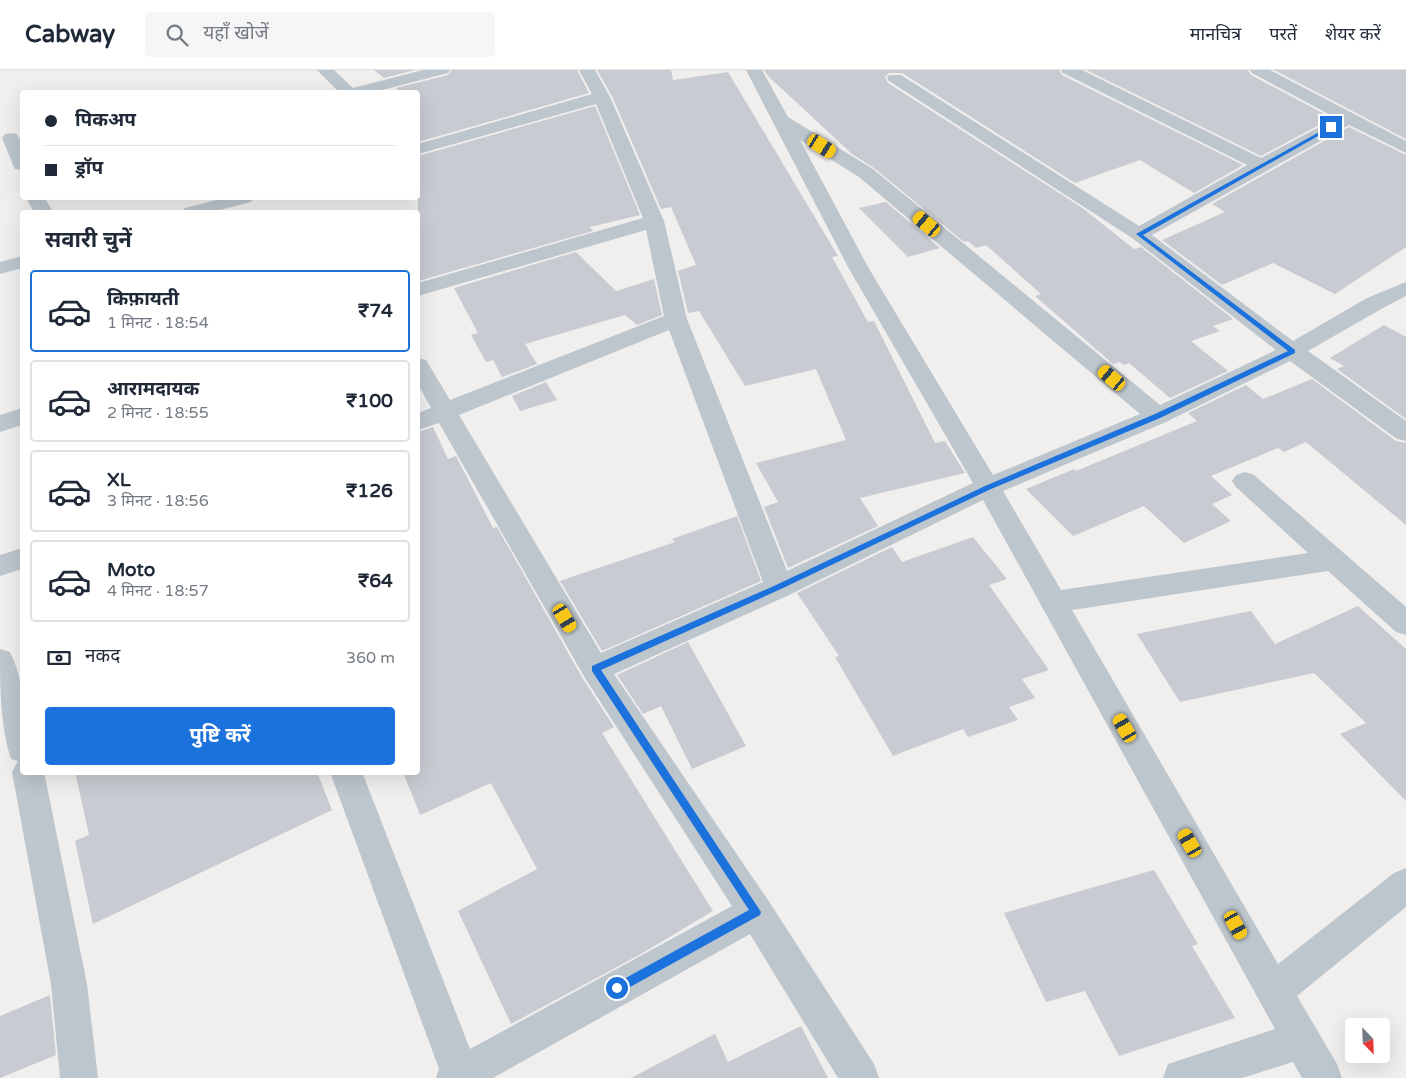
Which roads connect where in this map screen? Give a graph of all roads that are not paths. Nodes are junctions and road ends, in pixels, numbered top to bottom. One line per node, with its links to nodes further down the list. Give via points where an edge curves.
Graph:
1 (325, 70): 8 (street)
2 (442, 70): 9 (street)
3 (586, 70): 10 (street)
4 (754, 70): 12 (street)
5 (1069, 70): 17 (street)
6 (1258, 70): 11 (street)
7 (895, 78): 21 (street)
8 (346, 90)
9 (364, 90)
10 (602, 97): 14 (street); 20 (street)
11 (1349, 118): 15 (street); 17 (street)
12 (779, 119): 30 (street, via 866,173); 36 (street, via 858,267)
13 (11, 138): 16 (street)
14 (420, 148)
15 (1406, 148)
16 (20, 159)
17 (1261, 165): 21 (street)
18 (231, 203): 19 (street)
19 (201, 210)
20 (654, 221): 25 (street); 26 (street)
21 (1139, 234): 27 (street)
22 (20, 263): 23 (street)
23 (0, 268)
24 (1406, 288): 27 (street)
25 (420, 289)
26 (676, 319): 29 (street); 40 (street)
27 (1292, 351): 30 (street); 34 (street)
28 (420, 369): 29 (street)
29 (444, 413): 32 (street); 44 (street)
30 (1158, 416): 36 (street)
31 (20, 417): 33 (street)
32 (420, 421)
33 (0, 424)
34 (1406, 433)
35 (1245, 481): 38 (street)
36 (988, 488): 40 (street); 41 (street)
37 (20, 559): 39 (street)
38 (1333, 560): 41 (street); 42 (street)
39 (0, 566)
40 (778, 587): 44 (street)
41 (1053, 602): 50 (street)
42 (1406, 624)
43 (0, 661): 45 (street)
44 (595, 669): 49 (street)
45 (20, 741)
46 (29, 775): 53 (street, via 69,984)
47 (347, 775): 52 (street)
48 (1406, 885): 50 (street)
49 (756, 912): 52 (street); 54 (street)
50 (1274, 991): 51 (street)
51 (1301, 1040): 55 (street); 56 (street)
52 (458, 1076)
53 (79, 1078)
54 (860, 1078)
55 (1182, 1078)
56 (1323, 1078)

